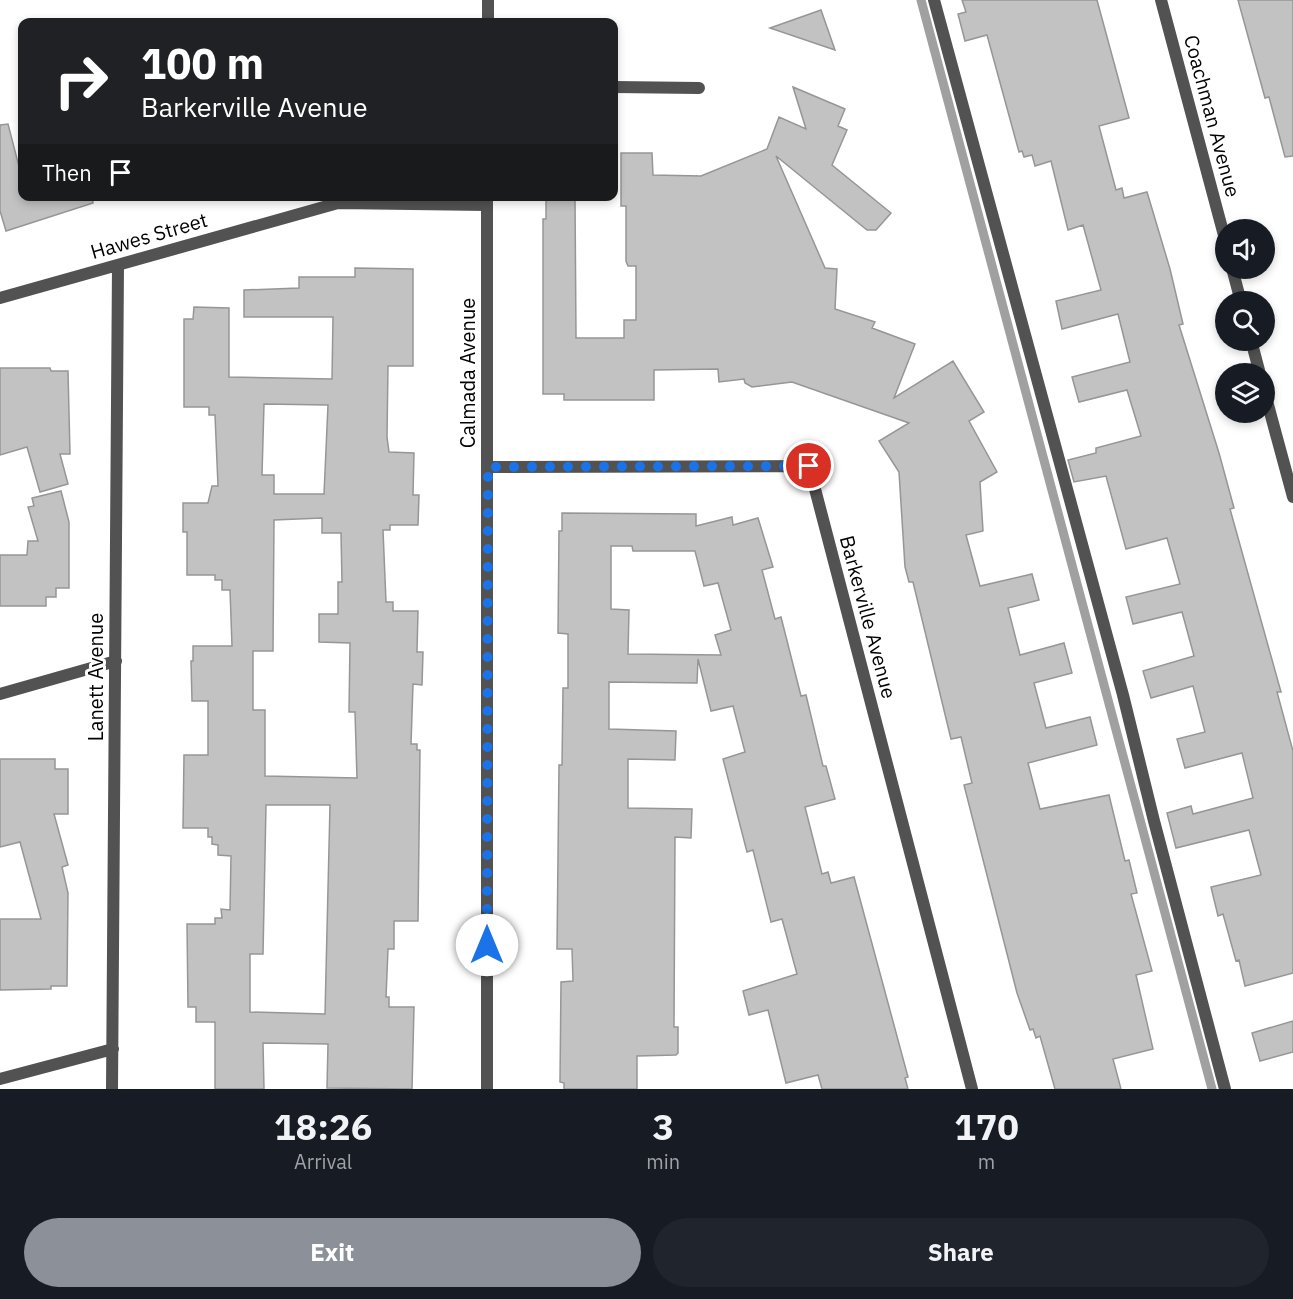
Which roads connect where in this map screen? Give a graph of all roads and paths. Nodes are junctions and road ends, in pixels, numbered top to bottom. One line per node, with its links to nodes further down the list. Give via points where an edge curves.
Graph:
1 (488, 0): 4 (street)
2 (934, 0): 21 (street, via 1124,695)
3 (1161, 0): 8 (street, Coachman Avenue)
4 (488, 18)
5 (618, 87): 6 (street)
6 (699, 88)
7 (487, 201): 9 (street, Hawes Street, via 339,203); 12 (street, Calmada Avenue)
8 (1220, 219)
9 (118, 265): 10 (street, Hawes Street); 14 (street, Lanett Avenue)
10 (0, 298)
11 (1273, 423): 13 (street)
12 (488, 467): 19 (street, Calmada Avenue); 20 (street, Barkerville Avenue, via 809,466)
13 (1293, 497)
14 (116, 661): 15 (street); 16 (street, Lanett Avenue)
15 (0, 694)
16 (113, 1049): 17 (street); 18 (street, Lanett Avenue)
17 (0, 1079)
18 (112, 1089)
19 (487, 1089)
20 (972, 1089)
21 (1225, 1089)

